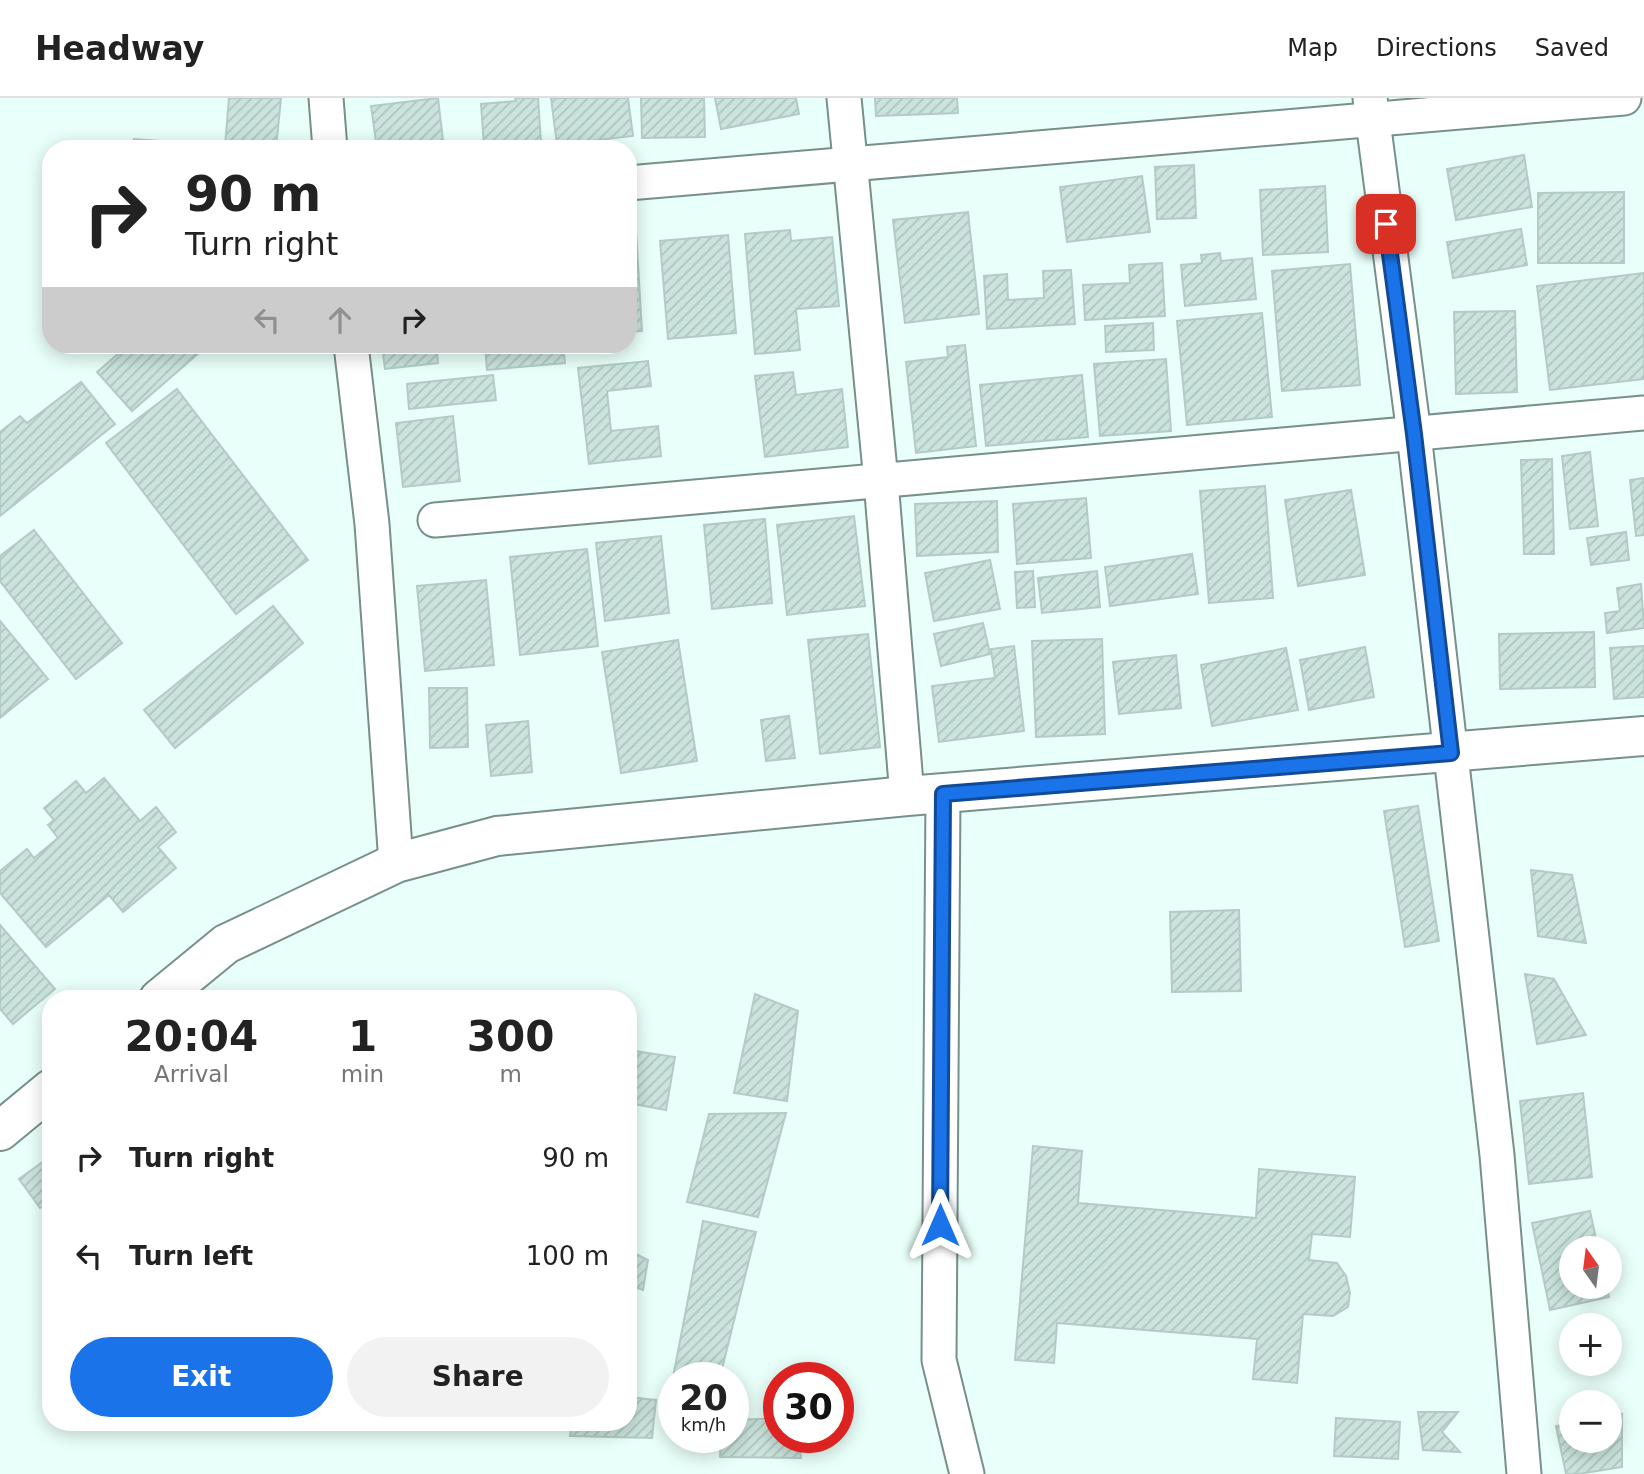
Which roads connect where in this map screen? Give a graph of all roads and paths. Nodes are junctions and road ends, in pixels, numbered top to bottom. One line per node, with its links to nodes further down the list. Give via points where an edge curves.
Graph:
1 (326, 98): 5 (street)
2 (844, 98): 6 (street)
3 (1625, 98): 4 (street)
4 (1371, 109): 6 (street); 10 (street)
5 (329, 140)
6 (849, 164): 7 (street); 11 (street)
7 (637, 182)
8 (352, 354): 16 (street, via 372,524)
9 (1644, 413): 10 (street)
10 (1414, 434): 11 (street); 14 (street)
11 (881, 481): 12 (street); 15 (street)
12 (435, 520)
13 (1644, 736): 14 (street)
14 (1451, 753): 15 (street); 21 (street, via 1497,1155)
15 (925, 795): 16 (street, via 496,836); 20 (street, via 939,1360)
16 (396, 863): 17 (street, via 226,944)
17 (170, 990)
18 (42, 1096): 19 (street)
19 (0, 1131)
20 (967, 1474)
21 (1524, 1474)

